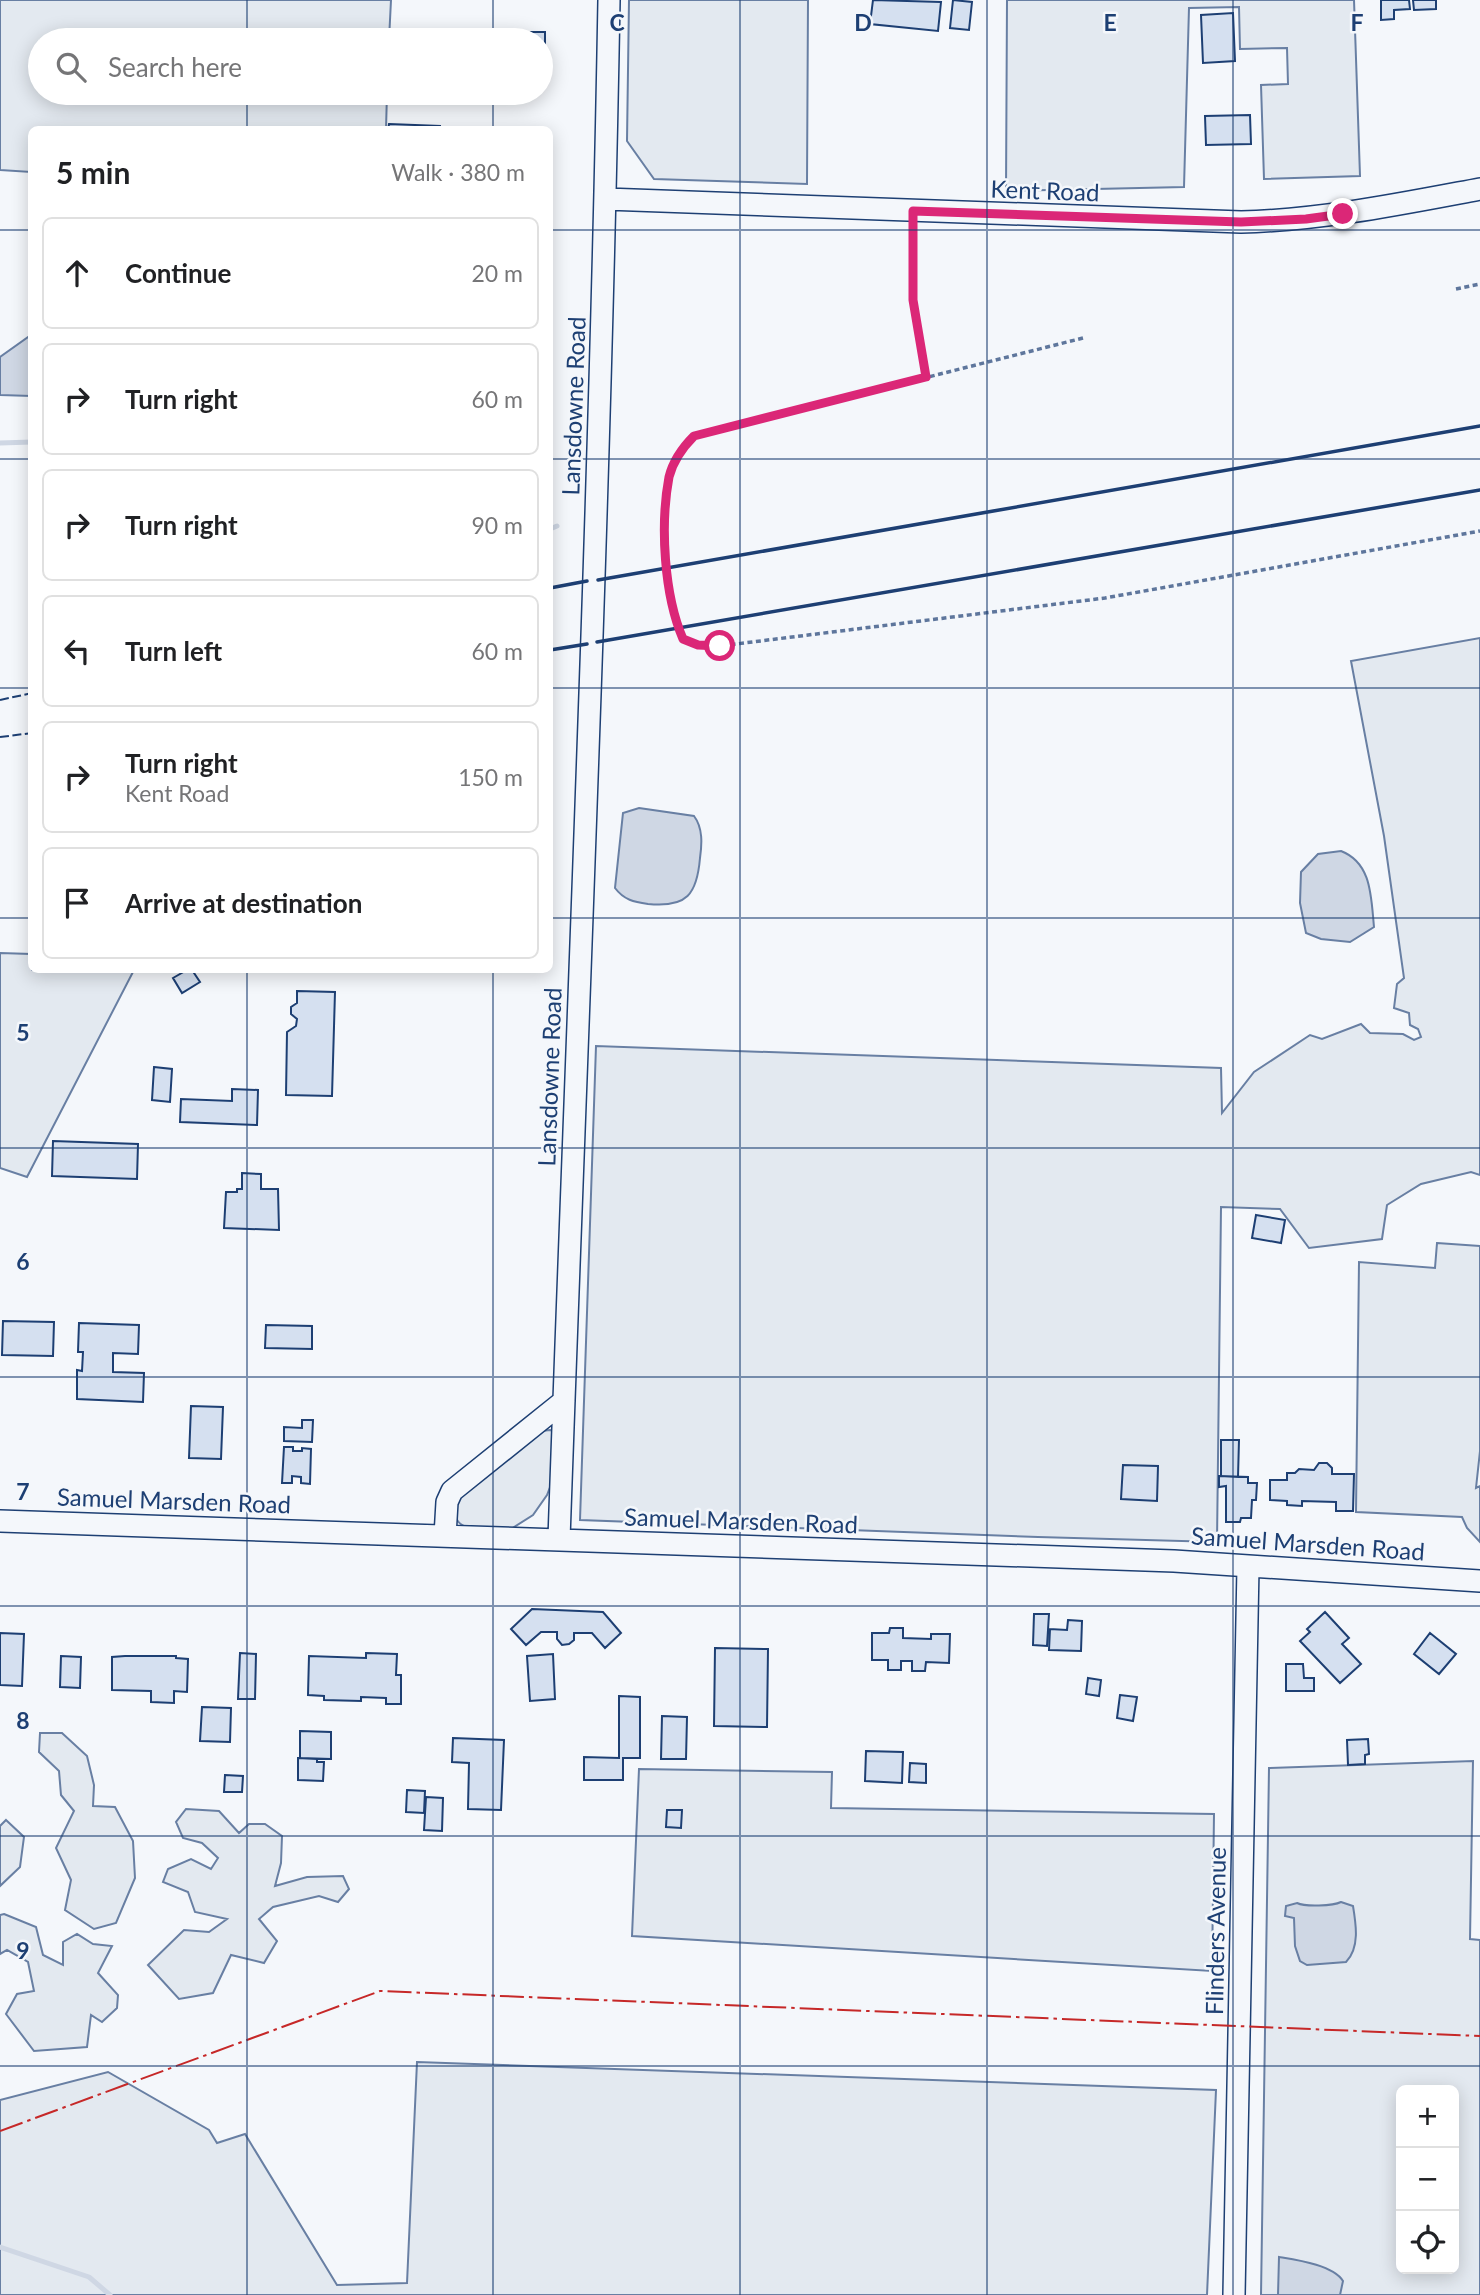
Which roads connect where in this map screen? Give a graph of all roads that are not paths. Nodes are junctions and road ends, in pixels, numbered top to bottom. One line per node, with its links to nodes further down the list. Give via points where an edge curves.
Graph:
1 (609, 0): 3 (street, Lansdowne Road)
2 (1480, 189): 3 (street, Kent Road, via 1343,214 1262,222)
3 (606, 199): 4 (street, Lansdowne Road)
4 (564, 1401): 6 (street, via 452,1491); 7 (street, Lansdowne Road)
5 (0, 1521): 6 (street, Samuel Marsden Road)
6 (445, 1536): 7 (street, Samuel Marsden Road)
7 (559, 1539): 8 (street, Samuel Marsden Road)
8 (1248, 1567): 9 (street, Samuel Marsden Road); 10 (street, Flinders Avenue)
9 (1480, 1581)
10 (1234, 2295)

